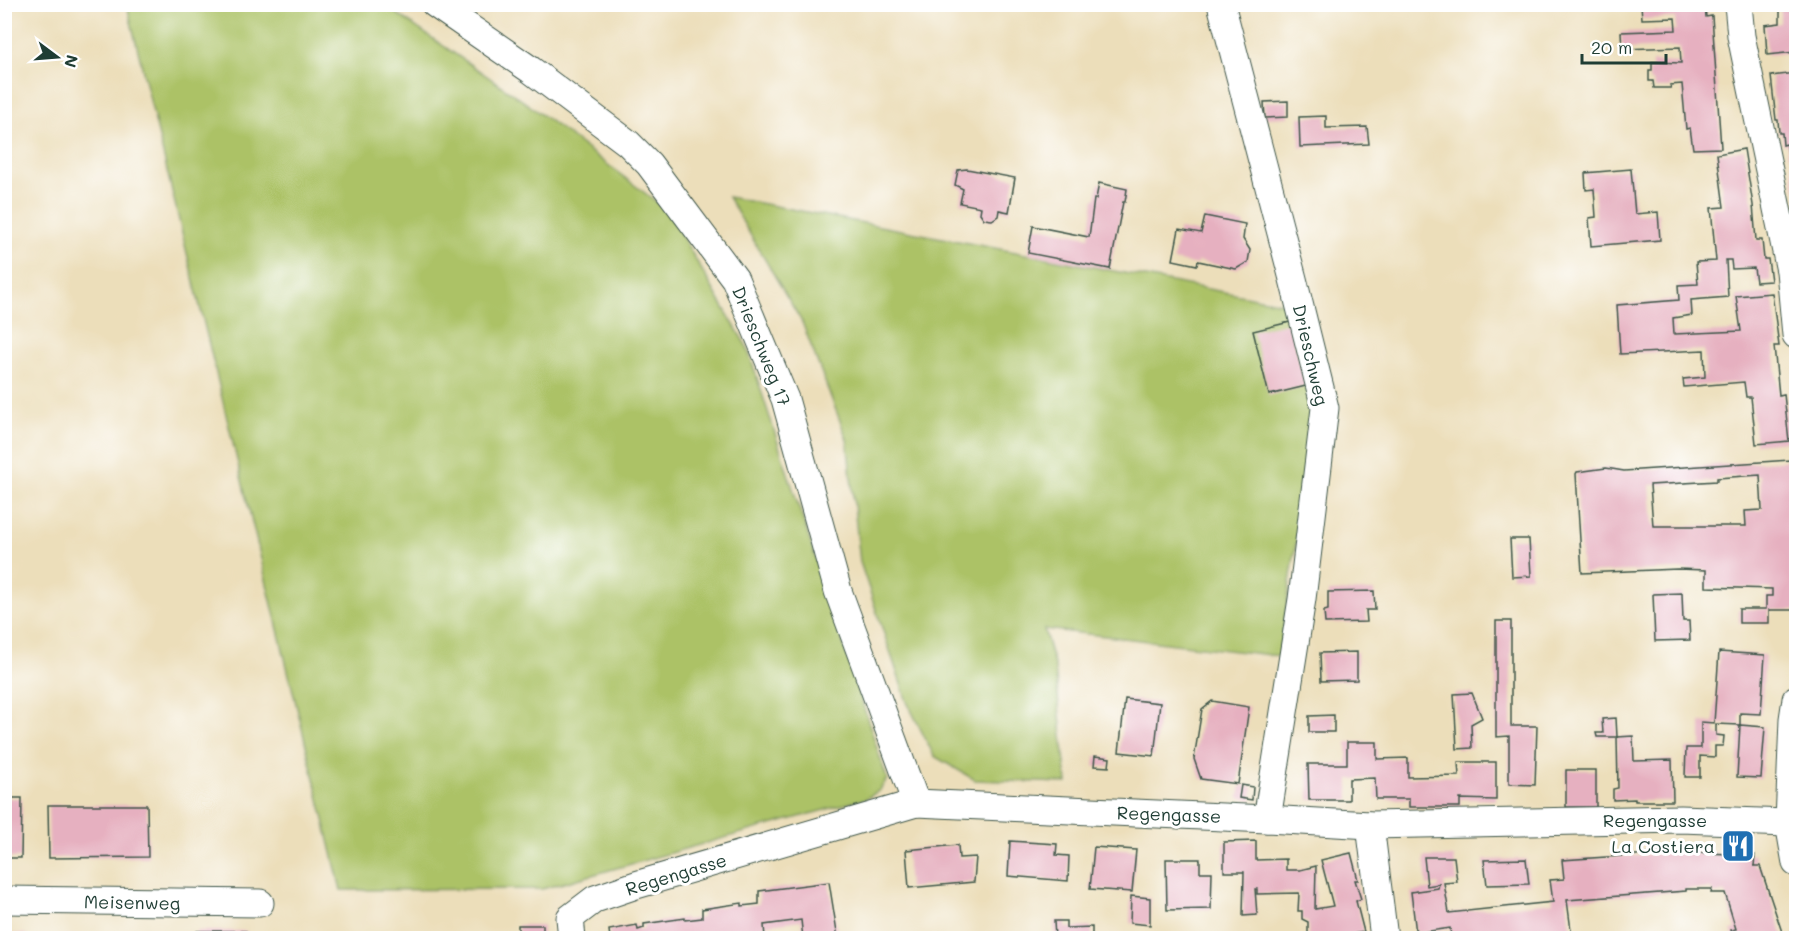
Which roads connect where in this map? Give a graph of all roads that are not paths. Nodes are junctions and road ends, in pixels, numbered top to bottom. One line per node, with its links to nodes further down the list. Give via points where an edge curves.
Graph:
1 (435, 4): 7 (street, Drieschweg 17, via 628,143 649,164 735,279 785,399 838,591)
2 (1221, 4): 8 (street, Drieschweg, via 1325,408 1302,598)
3 (1738, 4): 4 (street, via 1741,36)
4 (1793, 268): 5 (street)
5 (1797, 335)
6 (1797, 699): 9 (street, via 1792,719)
7 (916, 803): 8 (street, Regengasse); 14 (street, Regengasse, via 595,899)
8 (1267, 819): 10 (street, Regengasse)
9 (1789, 823): 10 (street, Regengasse, via 1681,819); 11 (street)
10 (1370, 825): 15 (street)
11 (1797, 863)
12 (4, 900): 13 (street, Meisenweg)
13 (260, 903)
14 (571, 928)
15 (1384, 939)

